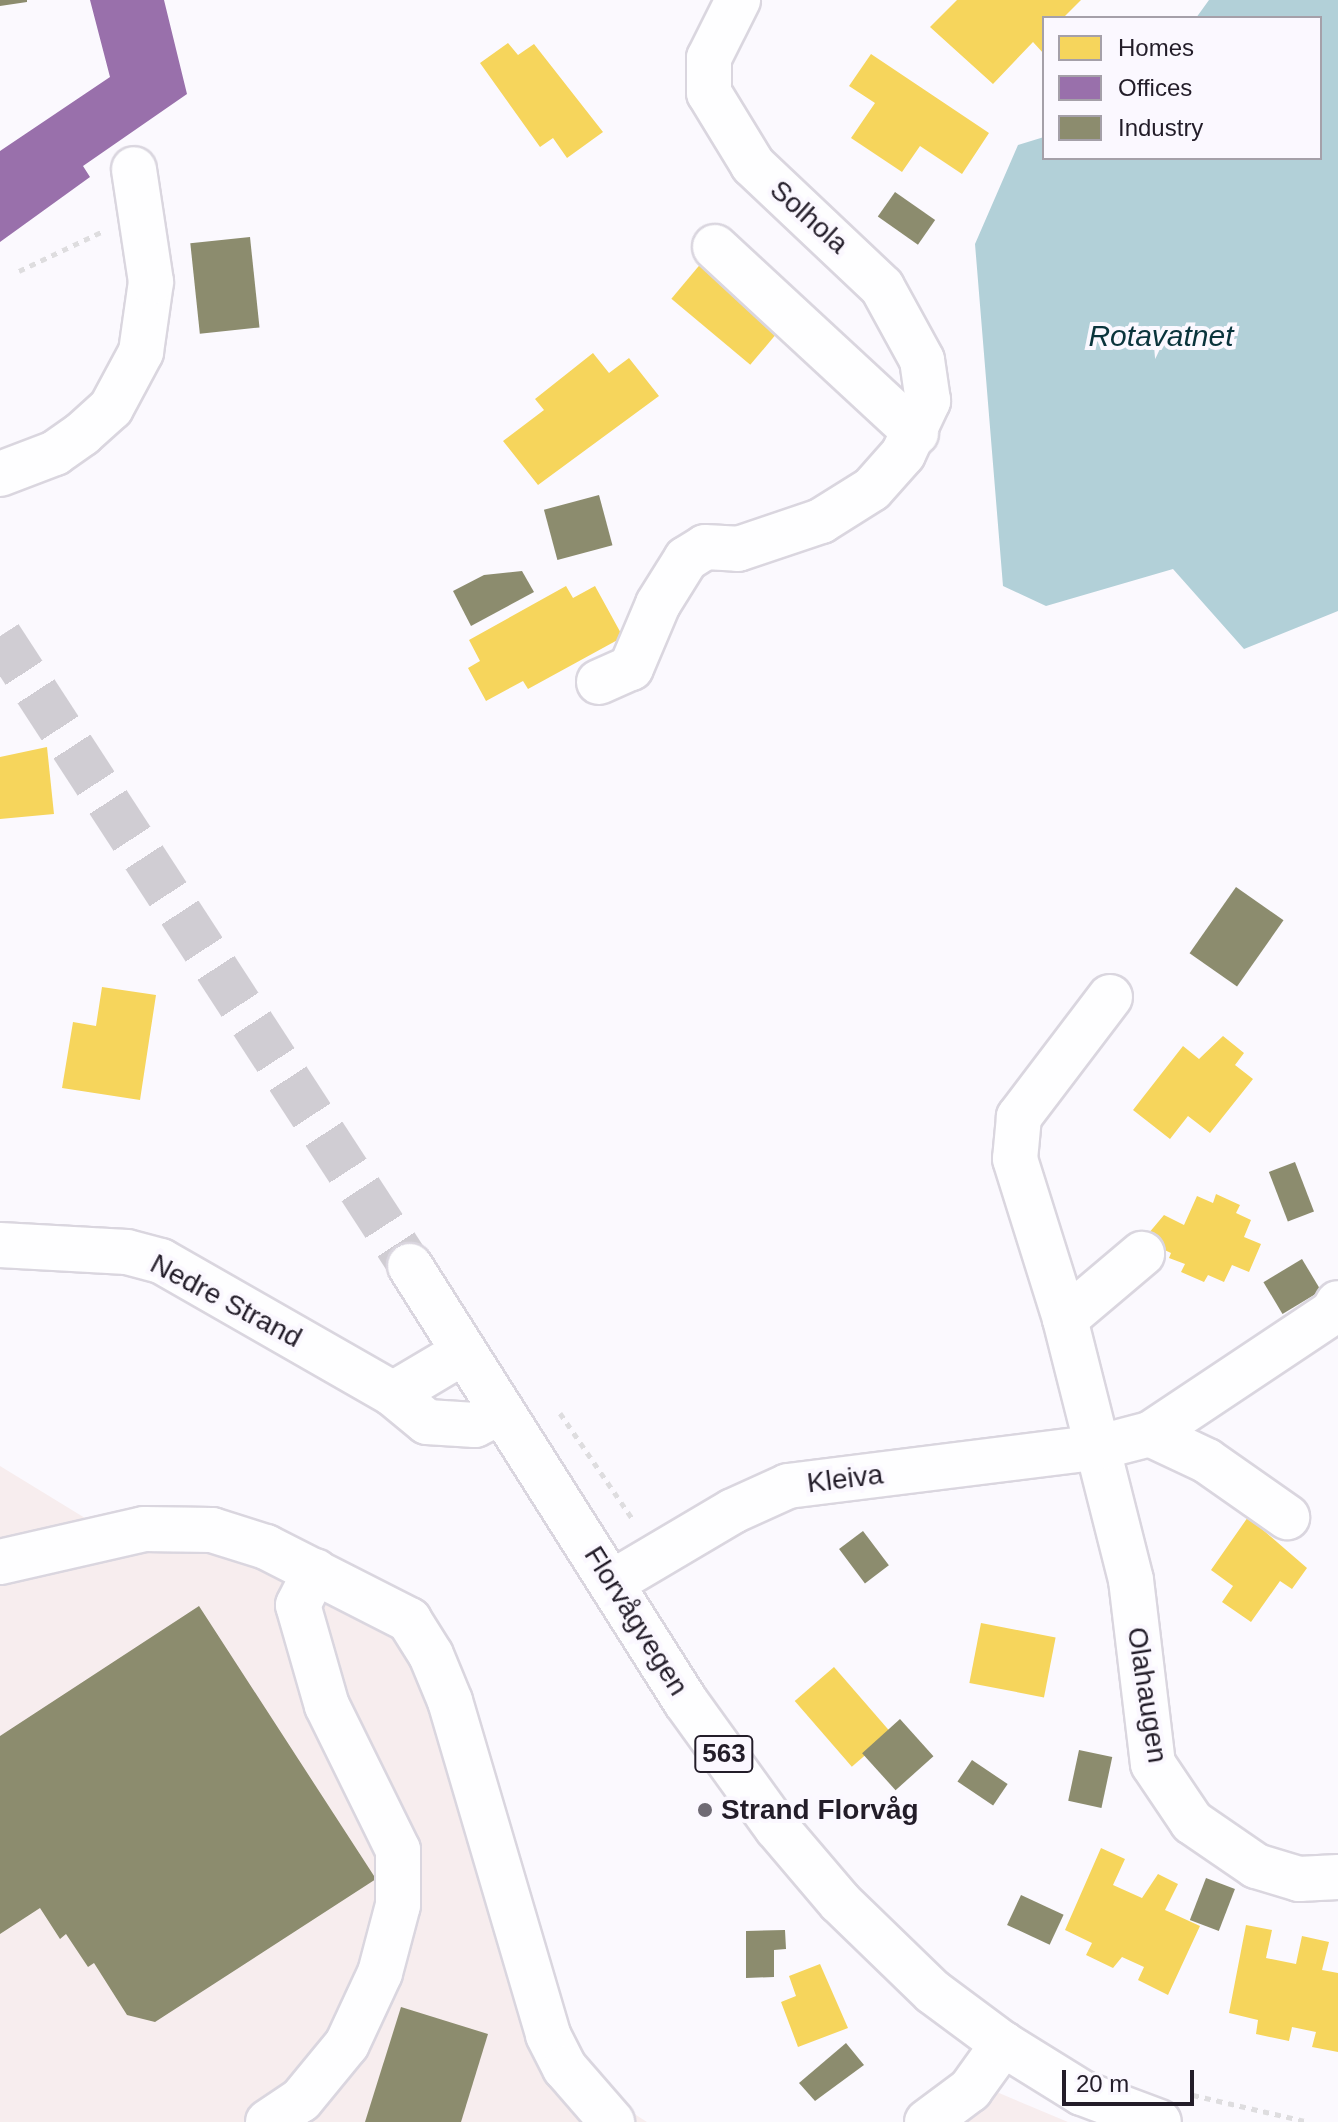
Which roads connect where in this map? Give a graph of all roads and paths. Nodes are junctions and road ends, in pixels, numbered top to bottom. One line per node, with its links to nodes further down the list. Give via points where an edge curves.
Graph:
1 (738, 0): 6 (main road, Solhola, via 709,58 709,93 753,165 863,264 906,324 926,373 928,401)
2 (134, 169): 7 (main road, via 151,282 141,352 111,408 82,434 55,453)
3 (96, 234): 5 (path)
4 (715, 247): 6 (main road)
5 (19, 271)
6 (916, 433): 8 (main road, Solhola, via 872,489 821,521 738,549 705,547 686,559 658,604 631,668)
7 (0, 474)
8 (599, 682)
9 (1110, 997): 14 (main road, via 1019,1117 1015,1159 1021,1189)
10 (0, 1245): 16 (main road, Nedre Strand, via 127,1252 161,1261)
11 (1142, 1254): 14 (main road)
12 (410, 1266): 15 (main road, Florvågvegen / 563)
13 (1336, 1311): 18 (main road, Kleiva)
14 (1065, 1319): 19 (main road)
15 (462, 1353): 16 (main road); 17 (main road, Florvågvegen / 563)
16 (393, 1394): 17 (main road, Nedre Strand, via 427,1422 475,1425)
17 (501, 1412): 23 (main road, Florvågvegen / 563)
18 (1150, 1434): 19 (main road, Kleiva); 20 (main road, via 1207,1461)
19 (1100, 1447): 23 (main road, Kleiva, via 788,1486 733,1511); 24 (main road, Olahaugen, via 1131,1580 1153,1764 1192,1822 1256,1866 1299,1879)
20 (1287, 1517)
21 (0, 1562): 22 (main road, via 172,1527 242,1538)
22 (315, 1571): 27 (main road, via 298,1605 327,1706 398,1850 398,1905 380,1973 347,2044 301,2100); 28 (main road, via 394,1608 409,1620 431,1655 469,1759 548,2035 565,2068)
23 (613, 1582): 25 (main road, Florvågvegen / 563, via 686,1702 777,1828 884,1947)
24 (1338, 1877)
25 (1003, 2044): 26 (main road, Florvågvegen / 563, via 1082,2093); 29 (main road, via 970,2090)
26 (1168, 2106): 30 (path)
27 (268, 2122)
28 (612, 2122)
29 (927, 2122)
30 (1309, 2122)

